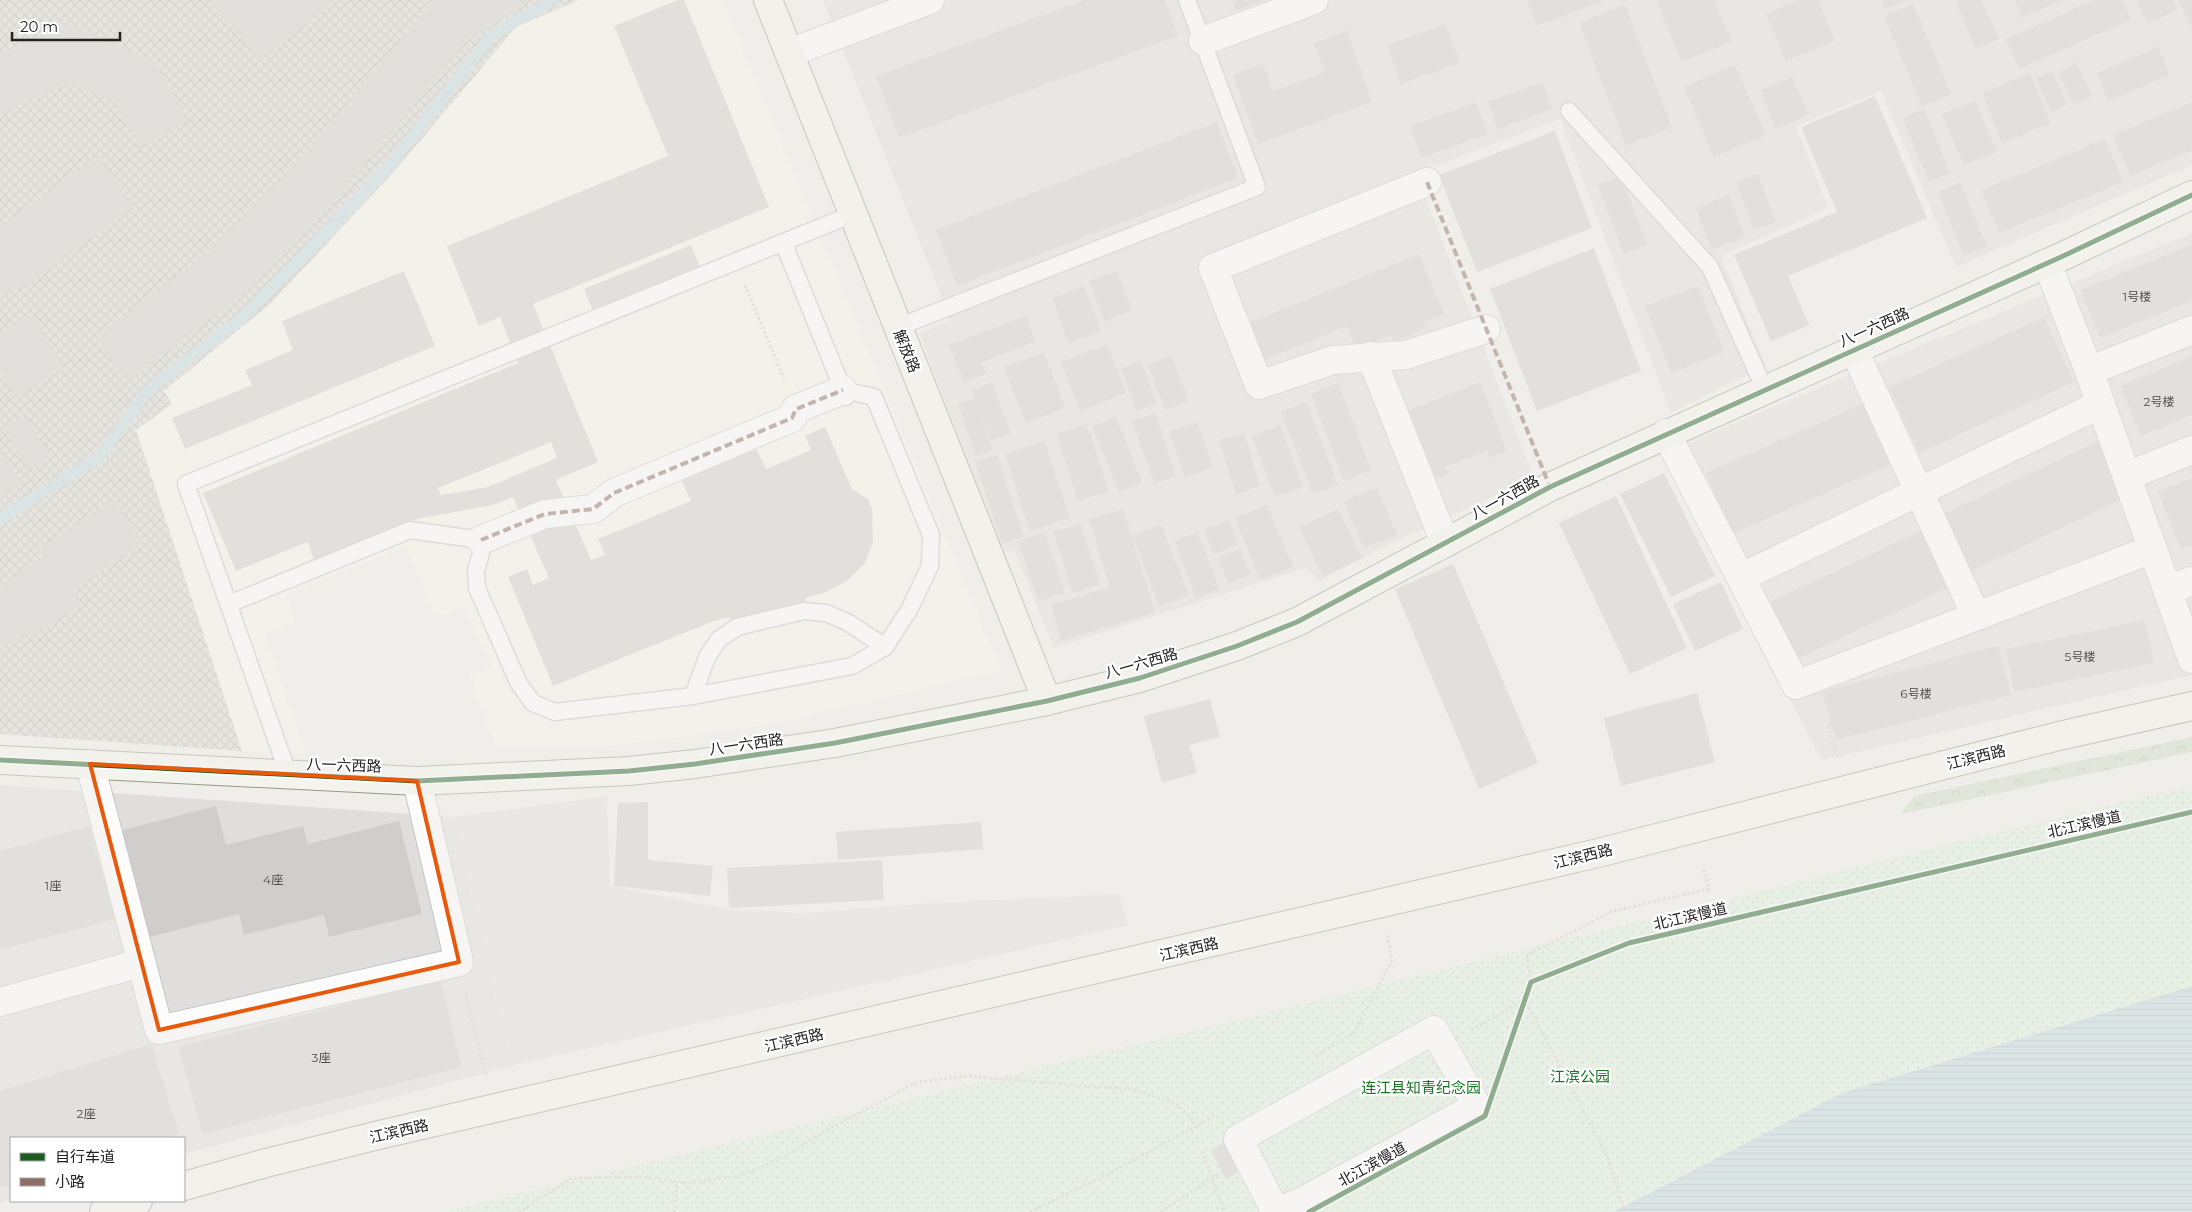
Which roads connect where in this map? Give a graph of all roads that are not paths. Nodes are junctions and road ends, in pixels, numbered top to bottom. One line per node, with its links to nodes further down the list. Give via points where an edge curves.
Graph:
1 (768, 0): 6 (street, 解放路)
2 (930, 0): 6 (street)
3 (1187, 0): 5 (lane)
4 (1314, 0): 5 (street)
5 (1203, 41): 13 (lane, via 1257,187)
6 (789, 53): 10 (street, 解放路)
7 (1569, 110): 19 (lane, via 1710,267)
8 (1427, 182): 17 (street, via 1213,268 1259,385 1333,360)
9 (2192, 195): 12 (street, 八一六西路)
10 (853, 214): 11 (lane); 13 (street, 解放路)
11 (783, 242): 20 (lane); 31 (lane, via 186,484)
12 (2047, 263): 16 (street, 八一六西路); 18 (street)
13 (898, 327): 36 (street, 解放路)
14 (1486, 329): 17 (street, via 1406,355)
15 (2192, 330): 18 (street)
16 (1854, 350): 19 (street, 八一六西路); 25 (street)
17 (1371, 356): 27 (street)
18 (2089, 370): 21 (street)
19 (1765, 390): 22 (street, 八一六西路)
20 (845, 394): 26 (street, via 796,410 792,418 614,493 593,508 545,514); 33 (lane, via 874,397 931,535 930,566 909,610)
21 (2101, 404): 24 (street); 25 (street)
22 (1666, 434): 27 (street, 八一六西路, via 1550,487); 29 (street)
23 (2192, 450): 24 (street)
24 (2127, 476): 28 (street)
25 (1921, 491): 29 (street); 32 (street)
26 (481, 540): 31 (lane, via 410,530); 35 (lane, via 477,588 519,684 533,703 555,712)
27 (1445, 543): 36 (street, 八一六西路, via 1297,622 1191,662)
28 (2153, 549): 30 (street); 32 (street)
29 (1742, 577): 32 (street, via 1796,685)
30 (2180, 585): 34 (street)
31 (229, 604): 40 (lane)
32 (1976, 616)
33 (885, 647): 35 (lane, via 852,666); 35 (lane, via 849,623 826,613 804,611 738,627 719,640 707,657)
34 (2192, 659)
35 (693, 696)
36 (1047, 701): 41 (street, 八一六西路, via 835,743 695,764 610,772)
37 (2192, 706): 45 (street, 江滨西路, via 2049,738 1594,854 379,1135)
38 (0, 760): 39 (street, 八一六西路)
39 (90, 764): 40 (street, 八一六西路); 42 (street)
40 (288, 776): 41 (street, 八一六西路)
41 (418, 781): 42 (street, via 459,962 159,1030)
42 (141, 963): 43 (street)
43 (0, 1002)
44 (1238, 1139): 44 (street, via 1434,1030 1477,1106 1303,1201 1276,1212)
45 (185, 1186)
46 (135, 1202): 47 (street)
47 (104, 1212)

